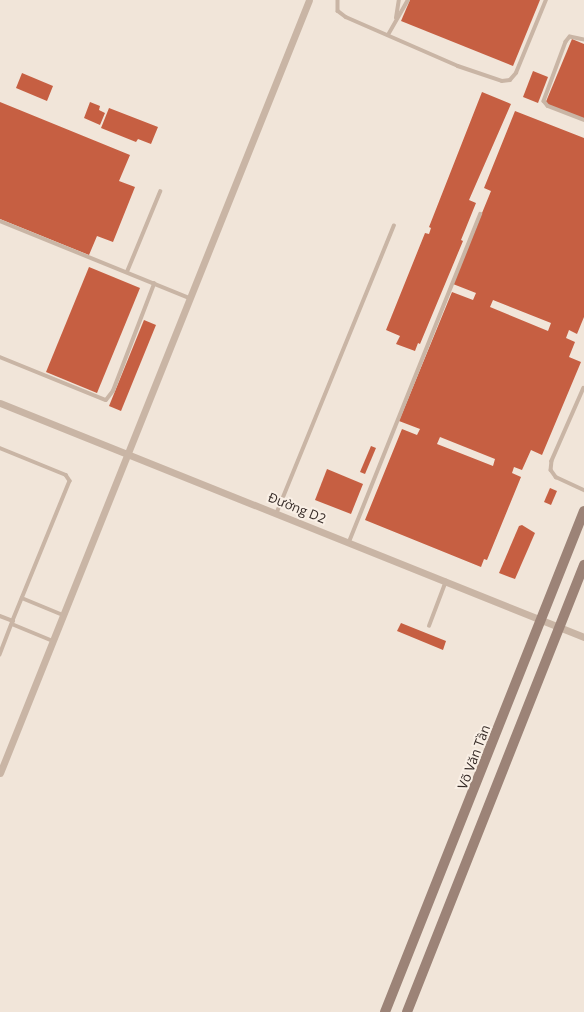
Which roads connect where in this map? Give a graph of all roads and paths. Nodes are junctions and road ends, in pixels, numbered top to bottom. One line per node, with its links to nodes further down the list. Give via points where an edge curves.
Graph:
1 (309, 0): 16 (street)
2 (338, 0): 7 (lane, via 338,11 346,17)
3 (399, 0): 6 (lane)
4 (408, 0): 6 (lane, via 405,9)
5 (546, 0): 7 (lane, via 525,54 510,80 502,81 458,66)
6 (396, 18): 7 (lane)
7 (388, 35)
8 (584, 40): 9 (lane, via 570,37 566,42 544,101 548,106)
9 (584, 120)
10 (160, 192): 14 (lane)
11 (480, 214): 25 (lane)
12 (0, 221): 14 (lane)
13 (394, 226): 24 (lane)
14 (127, 272): 15 (lane)
15 (154, 284): 16 (lane); 17 (lane, via 113,391 106,400)
16 (190, 298): 21 (street)
17 (0, 357)
18 (584, 388): 22 (lane, via 552,461 551,470 556,477)
19 (0, 403): 21 (street, Đường D2)
20 (0, 448): 28 (lane, via 66,475 70,481)
21 (128, 453): 24 (street, Đường D2); 30 (street)
22 (584, 490)
23 (584, 511): 31 (street, Võ Văn Tần)
24 (277, 512): 25 (street, Đường D2)
25 (349, 542): 27 (street, Đường D2)
26 (584, 565): 34 (street)
27 (446, 580): 31 (street, Đường D2); 33 (lane)
28 (22, 598): 30 (lane); 32 (lane)
29 (0, 616): 32 (lane)
30 (63, 616): 36 (street)
31 (541, 618): 34 (street, Đường D2); 39 (street, Võ Văn Tần)
32 (12, 622): 36 (lane); 37 (lane)
33 (429, 626)
34 (560, 627): 35 (street, Đường D2); 40 (street)
35 (584, 637)
36 (53, 641): 38 (street)
37 (0, 655)
38 (0, 773)
39 (385, 1012)
40 (407, 1012)

